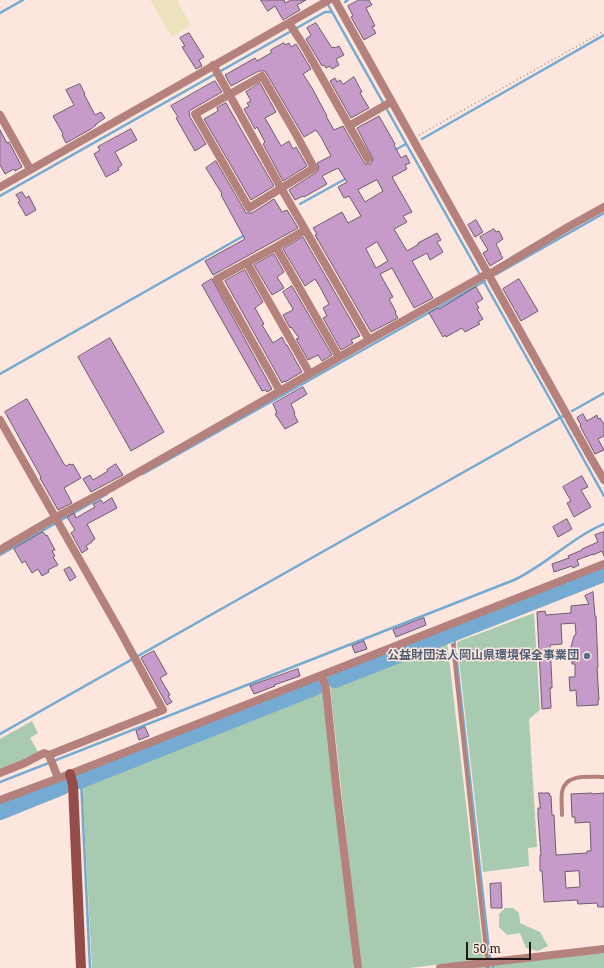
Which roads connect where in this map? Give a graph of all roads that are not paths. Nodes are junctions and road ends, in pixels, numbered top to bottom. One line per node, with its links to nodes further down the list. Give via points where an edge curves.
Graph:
1 (335, 0): 6 (street)
2 (324, 2): 3 (street)
3 (292, 28): 4 (street); 8 (street)
4 (216, 71): 5 (street); 10 (street)
5 (229, 94): 12 (street); 12 (street, via 262,76 297,136 314,168); 12 (street, via 195,114 205,134 249,208)
6 (387, 104): 8 (street); 17 (street, via 412,140)
7 (0, 115): 10 (street)
8 (349, 126): 9 (street)
9 (368, 159)
10 (30, 169): 11 (street)
11 (1, 184)
12 (281, 188): 14 (street)
13 (604, 207): 17 (street)
14 (305, 230): 15 (street); 18 (street)
15 (276, 247): 16 (street); 19 (street)
16 (247, 263): 20 (street); 21 (street, via 217,279)
17 (484, 276): 18 (street); 23 (street)
18 (369, 340): 19 (street)
19 (339, 357): 20 (street)
20 (310, 374): 21 (street)
21 (280, 391): 24 (street)
22 (0, 420): 24 (street)
23 (604, 480)
24 (58, 521): 25 (street); 29 (street, via 164,710)
25 (0, 550)
26 (604, 564): 28 (street)
27 (453, 645): 37 (lane)
28 (322, 675): 31 (street); 39 (street, via 326,689)
29 (51, 759): 30 (street, via 44,754); 33 (street)
30 (0, 773)
31 (70, 774): 33 (street); 38 (street, via 73,785)
32 (604, 777): 35 (lane, via 574,778 568,781 562,792)
33 (58, 778): 34 (street)
34 (0, 800)
35 (562, 815)
36 (604, 949): 37 (street)
37 (488, 965): 40 (street)
38 (81, 968)
39 (358, 968)
40 (440, 968)

